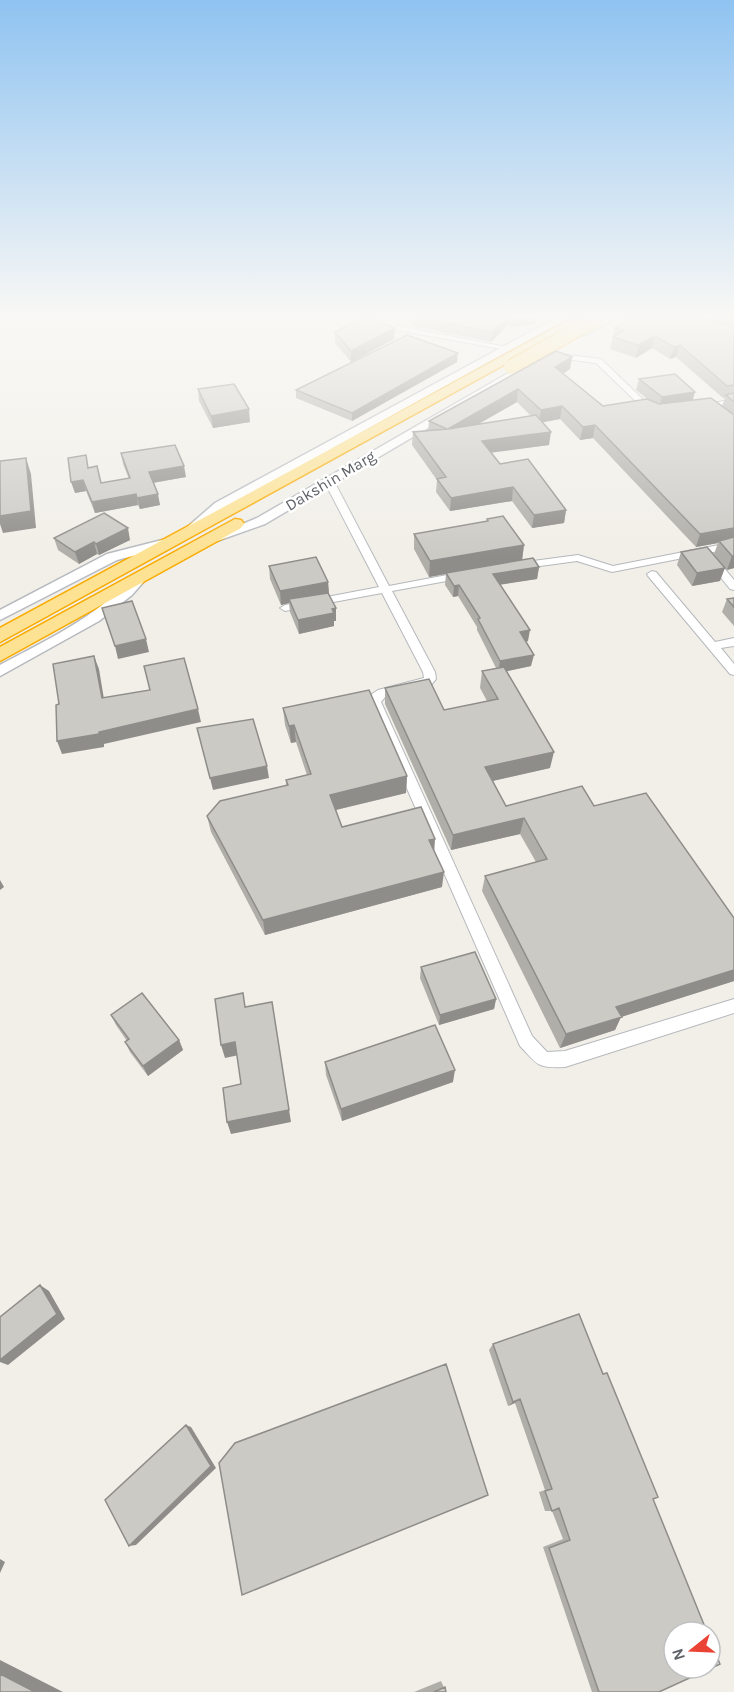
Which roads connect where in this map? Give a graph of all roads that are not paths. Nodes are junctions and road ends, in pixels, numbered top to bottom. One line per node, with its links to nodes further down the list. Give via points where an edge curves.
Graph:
1 (418, 397): 11 (street, Dakshin Marg, via 219,506)
2 (447, 397): 11 (highway, Dakshin Marg)
3 (472, 397): 10 (street, Dakshin Marg)
4 (636, 397): 9 (street, via 651,411)
5 (734, 401): 6 (street)
6 (710, 405): 7 (street); 8 (street)
7 (687, 409)
8 (718, 412)
9 (664, 413)
10 (329, 481): 11 (street, Dakshin Marg, via 261,521); 20 (street)
11 (196, 536): 12 (highway, Dakshin Marg); 18 (highway, Dakshin Marg)
12 (166, 543): 22 (street, via 112,556); 23 (highway, Dakshin Marg)
13 (734, 544): 14 (street)
14 (703, 550): 15 (street, via 612,569 578,558); 19 (street)
15 (509, 567)
16 (475, 573): 20 (street)
17 (652, 574): 25 (street)
18 (141, 576): 26 (highway, Dakshin Marg); 27 (street, via 128,593 90,620)
19 (734, 586)
20 (384, 589): 21 (street); 29 (street, via 430,679 382,693 375,702 526,1041 544,1060 565,1059)
21 (285, 608)
22 (0, 616)
23 (0, 636)
24 (734, 642): 25 (street)
25 (713, 646): 28 (street)
26 (0, 655)
27 (0, 671)
28 (734, 671)
29 (734, 1006)

